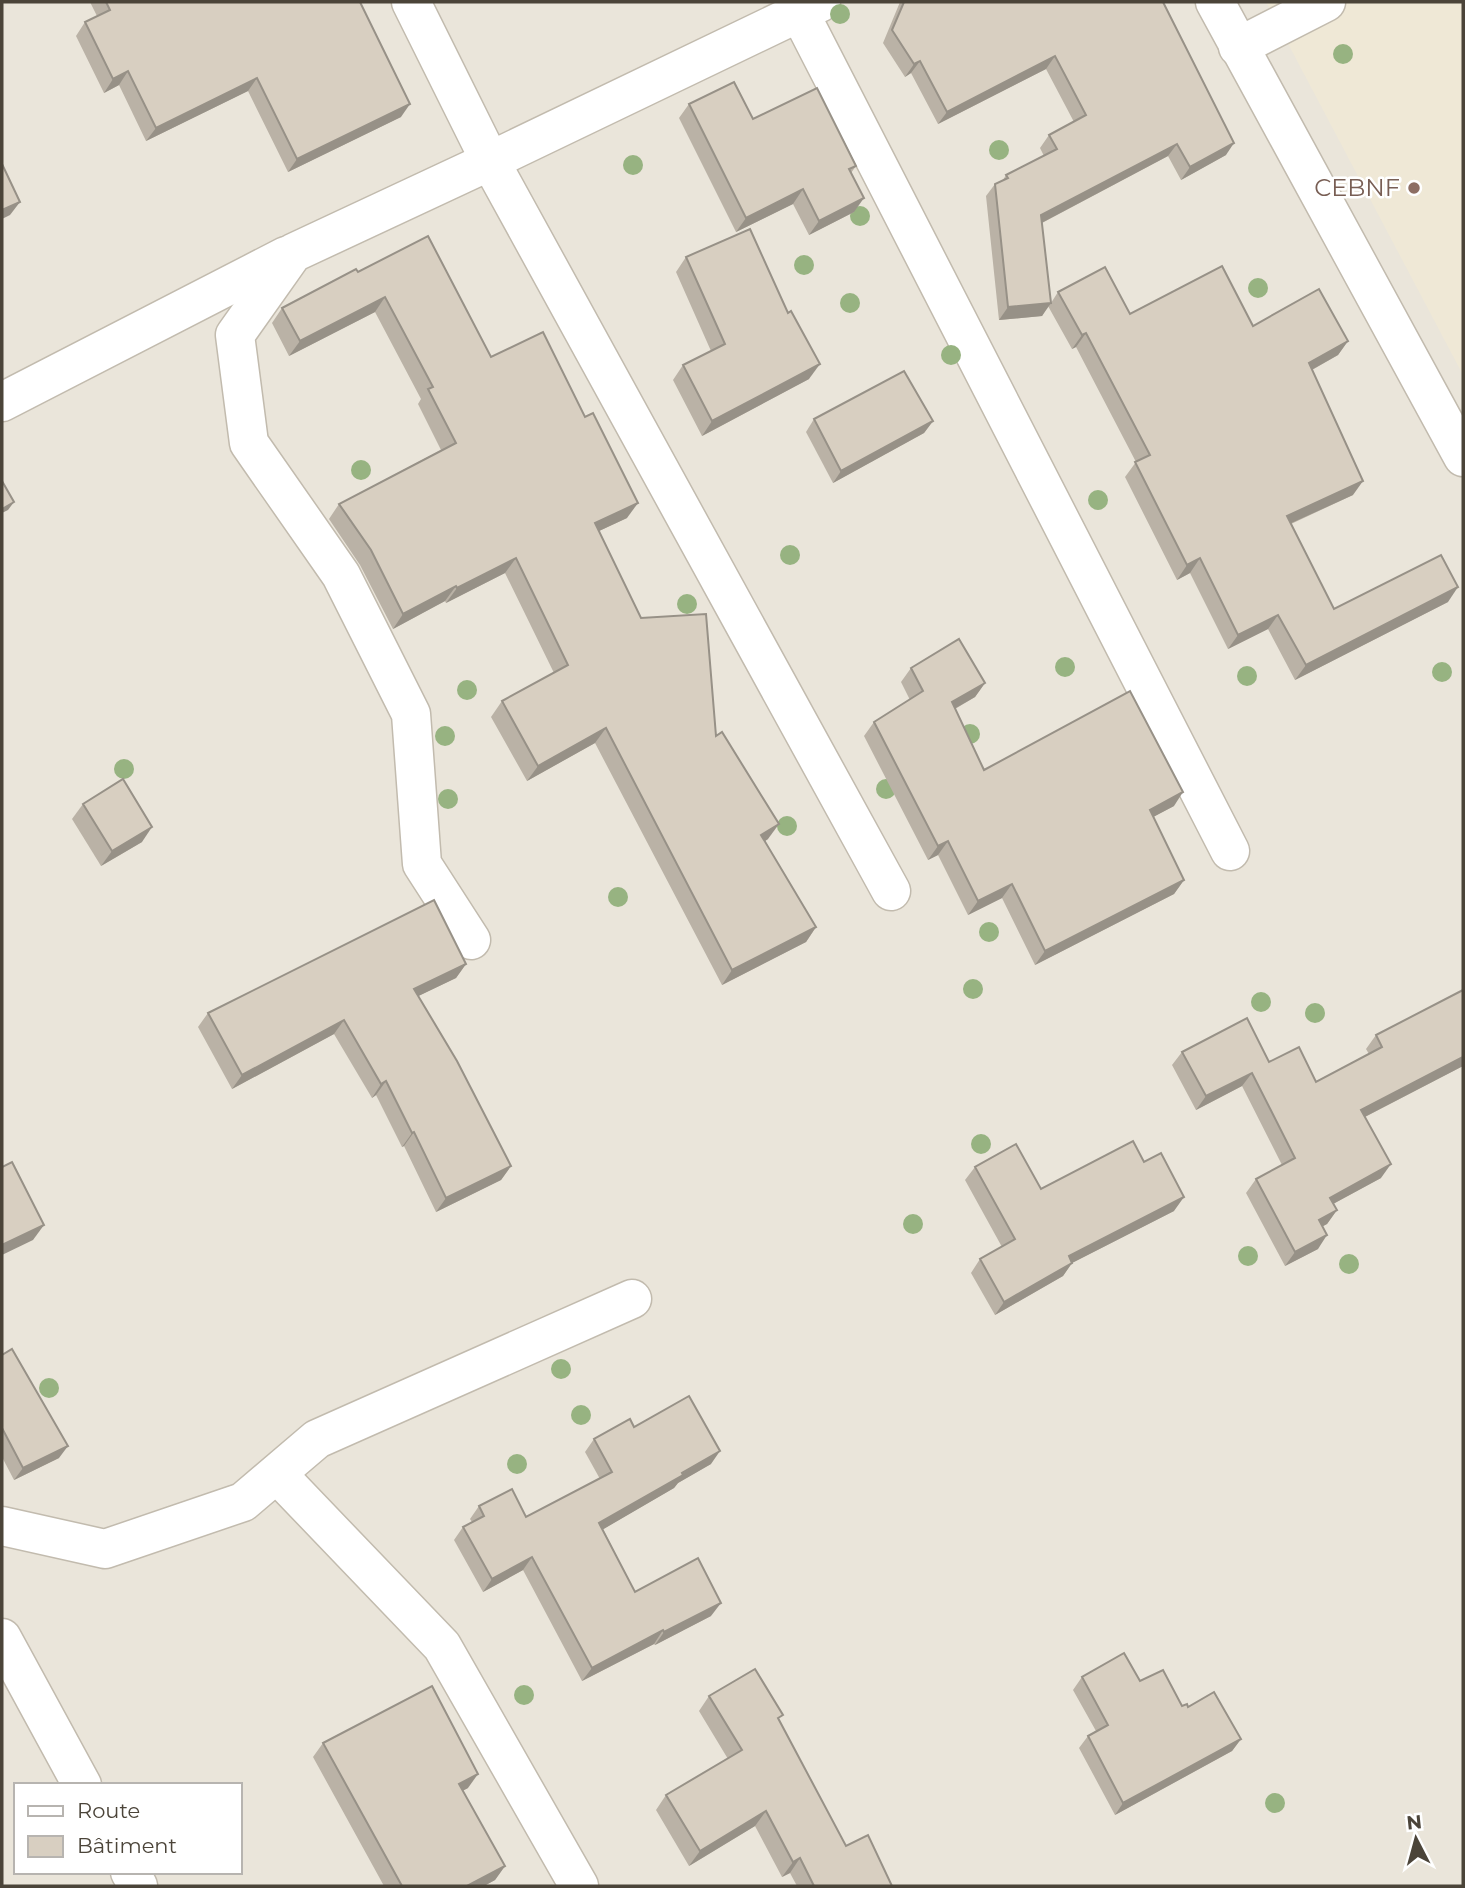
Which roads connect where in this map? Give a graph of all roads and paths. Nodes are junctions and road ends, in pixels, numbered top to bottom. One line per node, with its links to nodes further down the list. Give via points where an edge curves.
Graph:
1 (411, 2): 6 (street)
2 (1215, 2): 5 (street)
3 (1326, 2): 5 (street)
4 (805, 5): 6 (street); 10 (street)
5 (1238, 47): 9 (street)
6 (490, 161): 7 (street); 11 (street)
7 (293, 253): 8 (street); 12 (street, via 235,335 249,443 341,575 411,714 422,864)
8 (2, 402)
9 (1463, 457)
10 (1230, 851)
11 (891, 891)
12 (471, 940)
13 (632, 1299): 14 (street, via 317,1439)
14 (277, 1474): 15 (street, via 243,1503 105,1549); 18 (street, via 442,1646)
15 (2, 1526)
16 (2, 1638): 17 (street)
17 (81, 1783)
18 (579, 1886)

